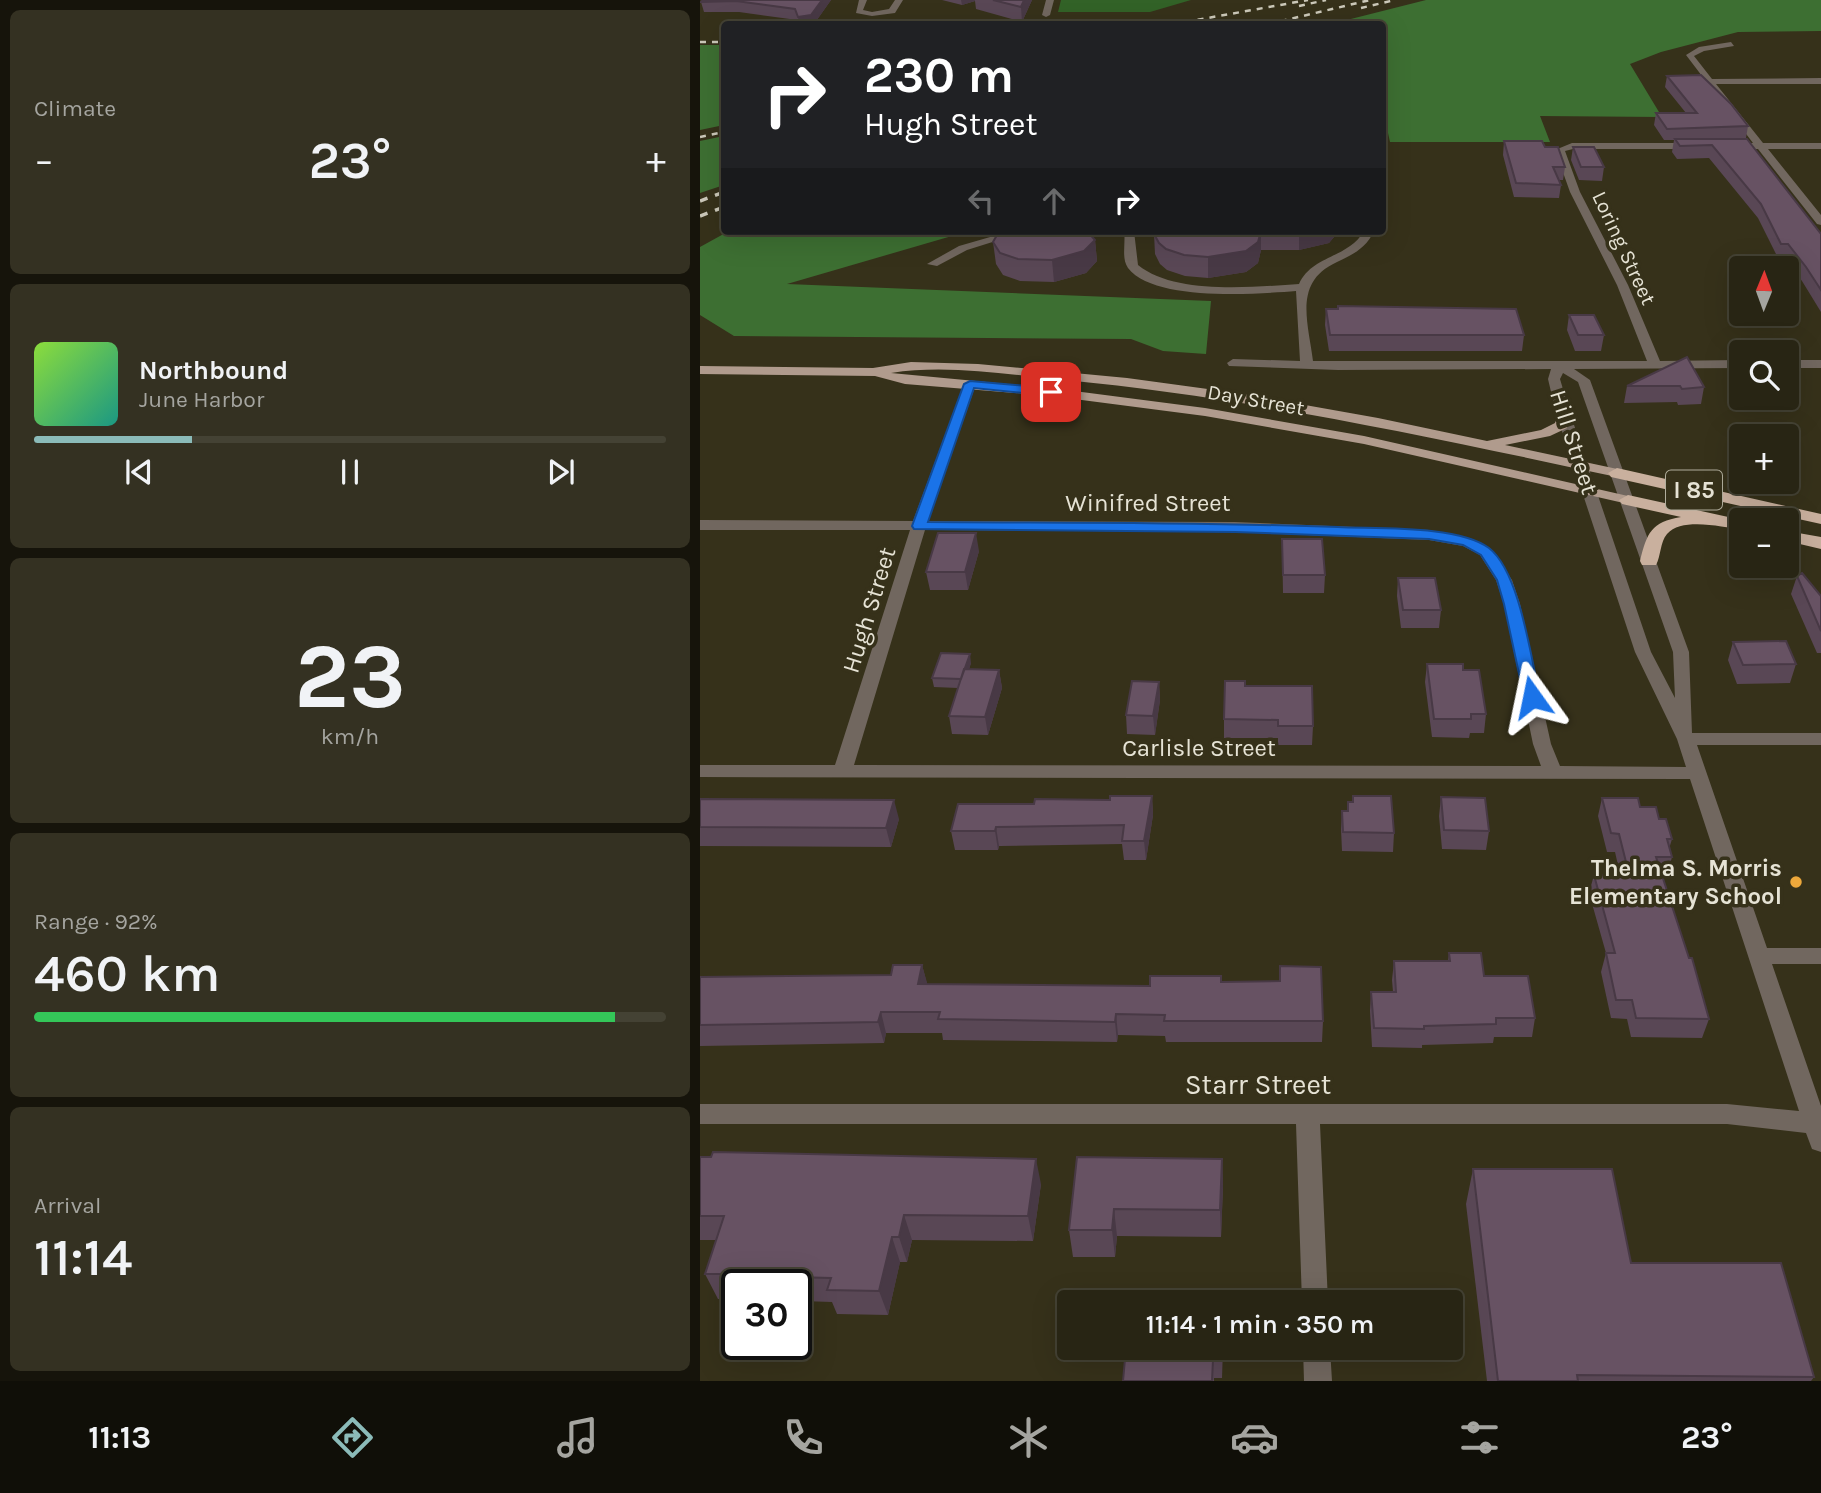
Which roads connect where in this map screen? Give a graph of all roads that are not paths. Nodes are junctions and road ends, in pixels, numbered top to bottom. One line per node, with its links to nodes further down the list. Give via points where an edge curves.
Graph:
1 (863, 0): 2 (street, via 859,11 872,14 892,11)
2 (899, 0)
3 (1050, 0): 4 (street)
4 (1046, 15)
5 (1731, 44): 7 (street, via 1690,55)
6 (1821, 81): 7 (street)
7 (1709, 82): 10 (street)
8 (1706, 146): 23 (street, Loring Street, via 1562,148 1560,152)
9 (1720, 146): 10 (street)
10 (1760, 146): 11 (street); 12 (street)
11 (1821, 146)
12 (1821, 222)
13 (1009, 235): 16 (street, via 964,248)
14 (1130, 235): 17 (street, via 1132,266 1158,283 1188,288)
15 (1367, 235): 17 (street, via 1359,248 1321,265)
16 (933, 264)
17 (1304, 287): 21 (street)
18 (1233, 363): 21 (street, Day Street)
19 (1799, 364): 20 (street)
20 (1821, 364)
21 (1307, 365): 22 (street, Day Street)
22 (1559, 365): 23 (street, Day Street); 28 (street, Hill Street, via 1554,379); 31 (street, Hill Street, via 1584,380)
23 (1655, 365): 24 (street, Day Street)
24 (1729, 365)
25 (700, 370): 26 (main road, Day Street)
26 (873, 372): 27 (main road, Day Street, via 905,380); 29 (main road, Day Street, via 911,366 978,368 1128,382 1297,407)
27 (970, 384): 32 (main road, Day Street, via 1245,419 1364,440); 38 (street, Hugh Street)
28 (1563, 413): 29 (main road, via 1562,425 1545,433); 30 (street, Hill Street)
29 (1472, 443): 30 (main road, Day Street)
30 (1582, 466): 31 (main road, Day Street); 32 (street, Hill Street)
31 (1618, 473): 33 (street, Hill Street); 34 (highway, I 85)
32 (1589, 491): 33 (main road, Day Street); 42 (street, Hill Street, via 1643,652)
33 (1628, 500): 35 (highway, I 85); 41 (street, Hill Street)
34 (1821, 519)
35 (1716, 520): 36 (highway, I 85); 41 (highway, via 1665,526 1656,534)
36 (1729, 523)
37 (700, 525): 38 (street, Winifred Street)
38 (919, 526): 45 (street, Hugh Street); 46 (street, Winifred Street, via 1235,527 1429,535 1467,542 1486,552 1504,580 1542,744)
39 (1799, 538): 40 (highway)
40 (1821, 543)
41 (1649, 561): 42 (street, Hill Street, via 1681,652)
42 (1686, 739): 43 (street); 47 (street, Hill Street)
43 (1821, 739)
44 (700, 771): 45 (street, Carlisle Street)
45 (842, 772): 46 (street, Carlisle Street)
46 (1553, 773): 47 (street, Carlisle Street)
47 (1697, 773): 48 (street, Hill Street)
48 (1759, 956): 49 (street); 52 (street, Hill Street)
49 (1821, 956)
50 (700, 1114): 51 (street, Starr Street)
51 (1308, 1114): 52 (street, Starr Street, via 1727,1114); 53 (street)
52 (1818, 1132)
53 (1315, 1290)
54 (1317, 1360): 55 (street)
55 (1318, 1381)

